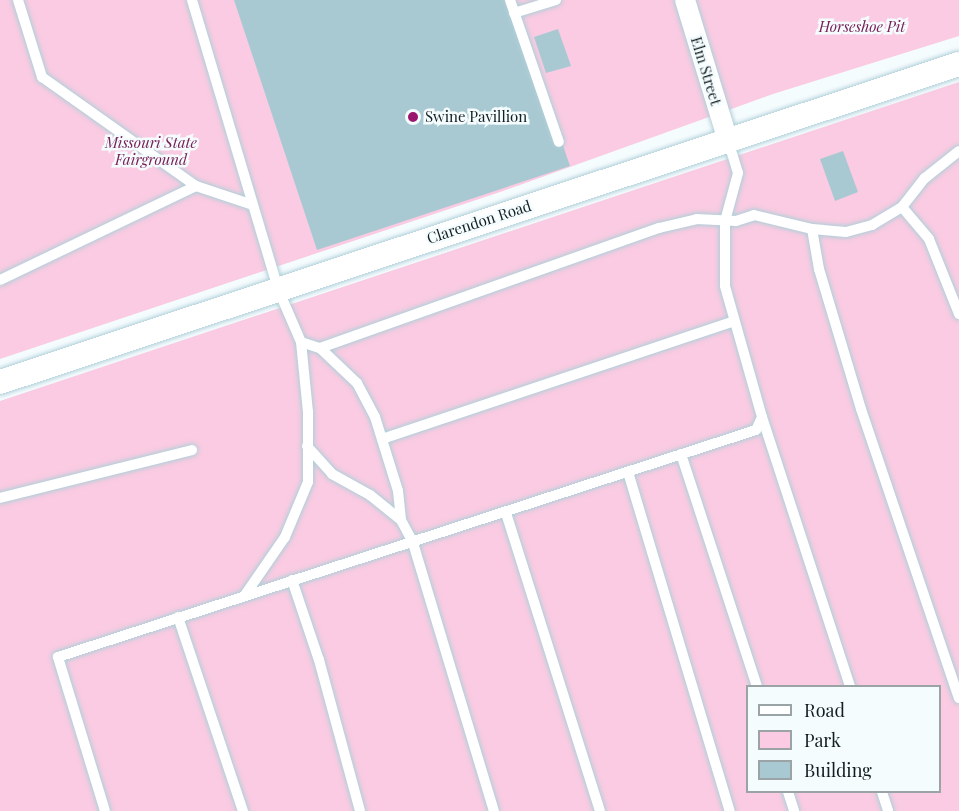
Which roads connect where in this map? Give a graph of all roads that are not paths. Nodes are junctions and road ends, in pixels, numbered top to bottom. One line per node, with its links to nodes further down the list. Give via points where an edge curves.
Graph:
1 (18, 0): 11 (lane, via 42,77)
2 (192, 0): 12 (lane)
3 (510, 0): 6 (lane)
4 (556, 0): 6 (lane)
5 (685, 0): 8 (street, Elm Street)
6 (514, 13): 9 (lane)
7 (959, 64): 8 (street, Clarendon Road)
8 (728, 141): 14 (lane, via 738,173); 17 (street, Clarendon Road)
9 (559, 142)
10 (959, 151): 13 (lane, via 925,178)
11 (196, 186): 12 (lane); 16 (lane)
12 (253, 205): 17 (lane)
13 (902, 207): 15 (lane, via 872,225 846,232); 18 (lane, via 929,239)
14 (725, 221): 15 (lane, via 754,215); 19 (lane, via 725,286); 21 (lane, via 697,219 659,228)
15 (812, 229): 38 (lane, via 819,269 861,409)
16 (0, 280)
17 (278, 289): 20 (lane); 22 (street, Clarendon Road)
18 (959, 314)
19 (734, 321): 23 (lane); 24 (lane)
20 (301, 342): 21 (lane); 25 (lane)
21 (320, 348): 24 (lane, via 357,383)
22 (0, 382)
23 (762, 417): 27 (lane, via 756,430); 37 (lane)
24 (382, 439): 31 (lane, via 398,490)
25 (308, 446): 31 (lane, via 332,474 370,495); 34 (lane, via 308,482 285,537)
26 (192, 450): 29 (lane)
27 (681, 454): 28 (lane); 36 (lane)
28 (628, 472): 30 (lane); 46 (lane)
29 (0, 498)
30 (506, 513): 32 (lane); 45 (lane)
31 (401, 520): 32 (lane)
32 (413, 543): 33 (lane); 44 (lane)
33 (292, 580): 34 (lane); 43 (lane, via 319,660)
34 (245, 595): 35 (lane)
35 (178, 617): 41 (lane, via 58,657); 42 (lane)
36 (756, 685)
37 (849, 685)
38 (959, 698)
39 (788, 793): 47 (lane)
40 (882, 793): 48 (lane)
41 (105, 811)
42 (243, 811)
43 (360, 811)
44 (494, 811)
45 (600, 811)
46 (730, 811)
47 (794, 811)
48 (888, 811)

